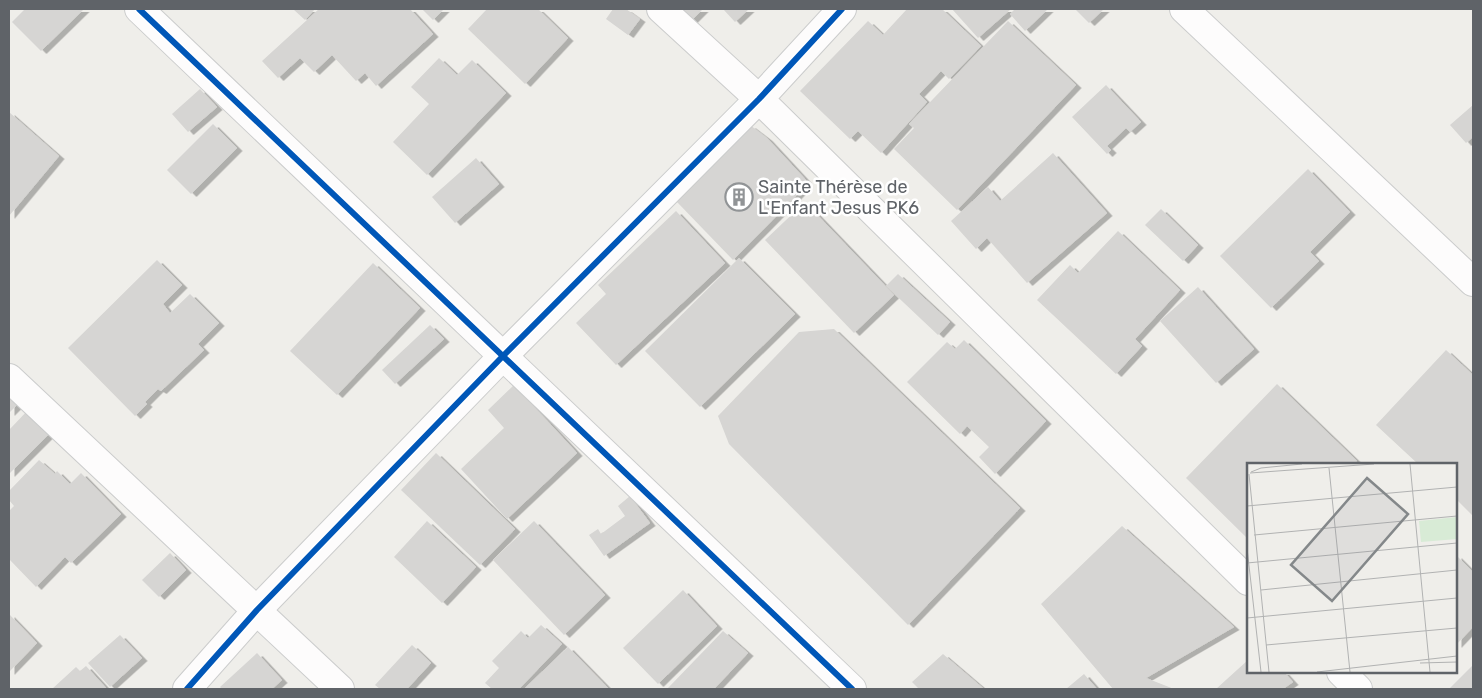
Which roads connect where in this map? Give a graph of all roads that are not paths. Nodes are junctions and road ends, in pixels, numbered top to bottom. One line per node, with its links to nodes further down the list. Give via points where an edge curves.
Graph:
1 (139, 9): 7 (street)
2 (661, 9): 5 (street)
3 (842, 9): 5 (street)
4 (1184, 9): 6 (street)
5 (759, 99): 7 (street); 9 (street)
6 (1473, 282)
7 (503, 356): 10 (street); 14 (street)
8 (9, 378): 10 (street)
9 (1247, 580)
10 (257, 610): 12 (street); 13 (street)
11 (1341, 673): 15 (street)
12 (187, 689)
13 (340, 689)
14 (852, 689)
15 (1358, 689)

